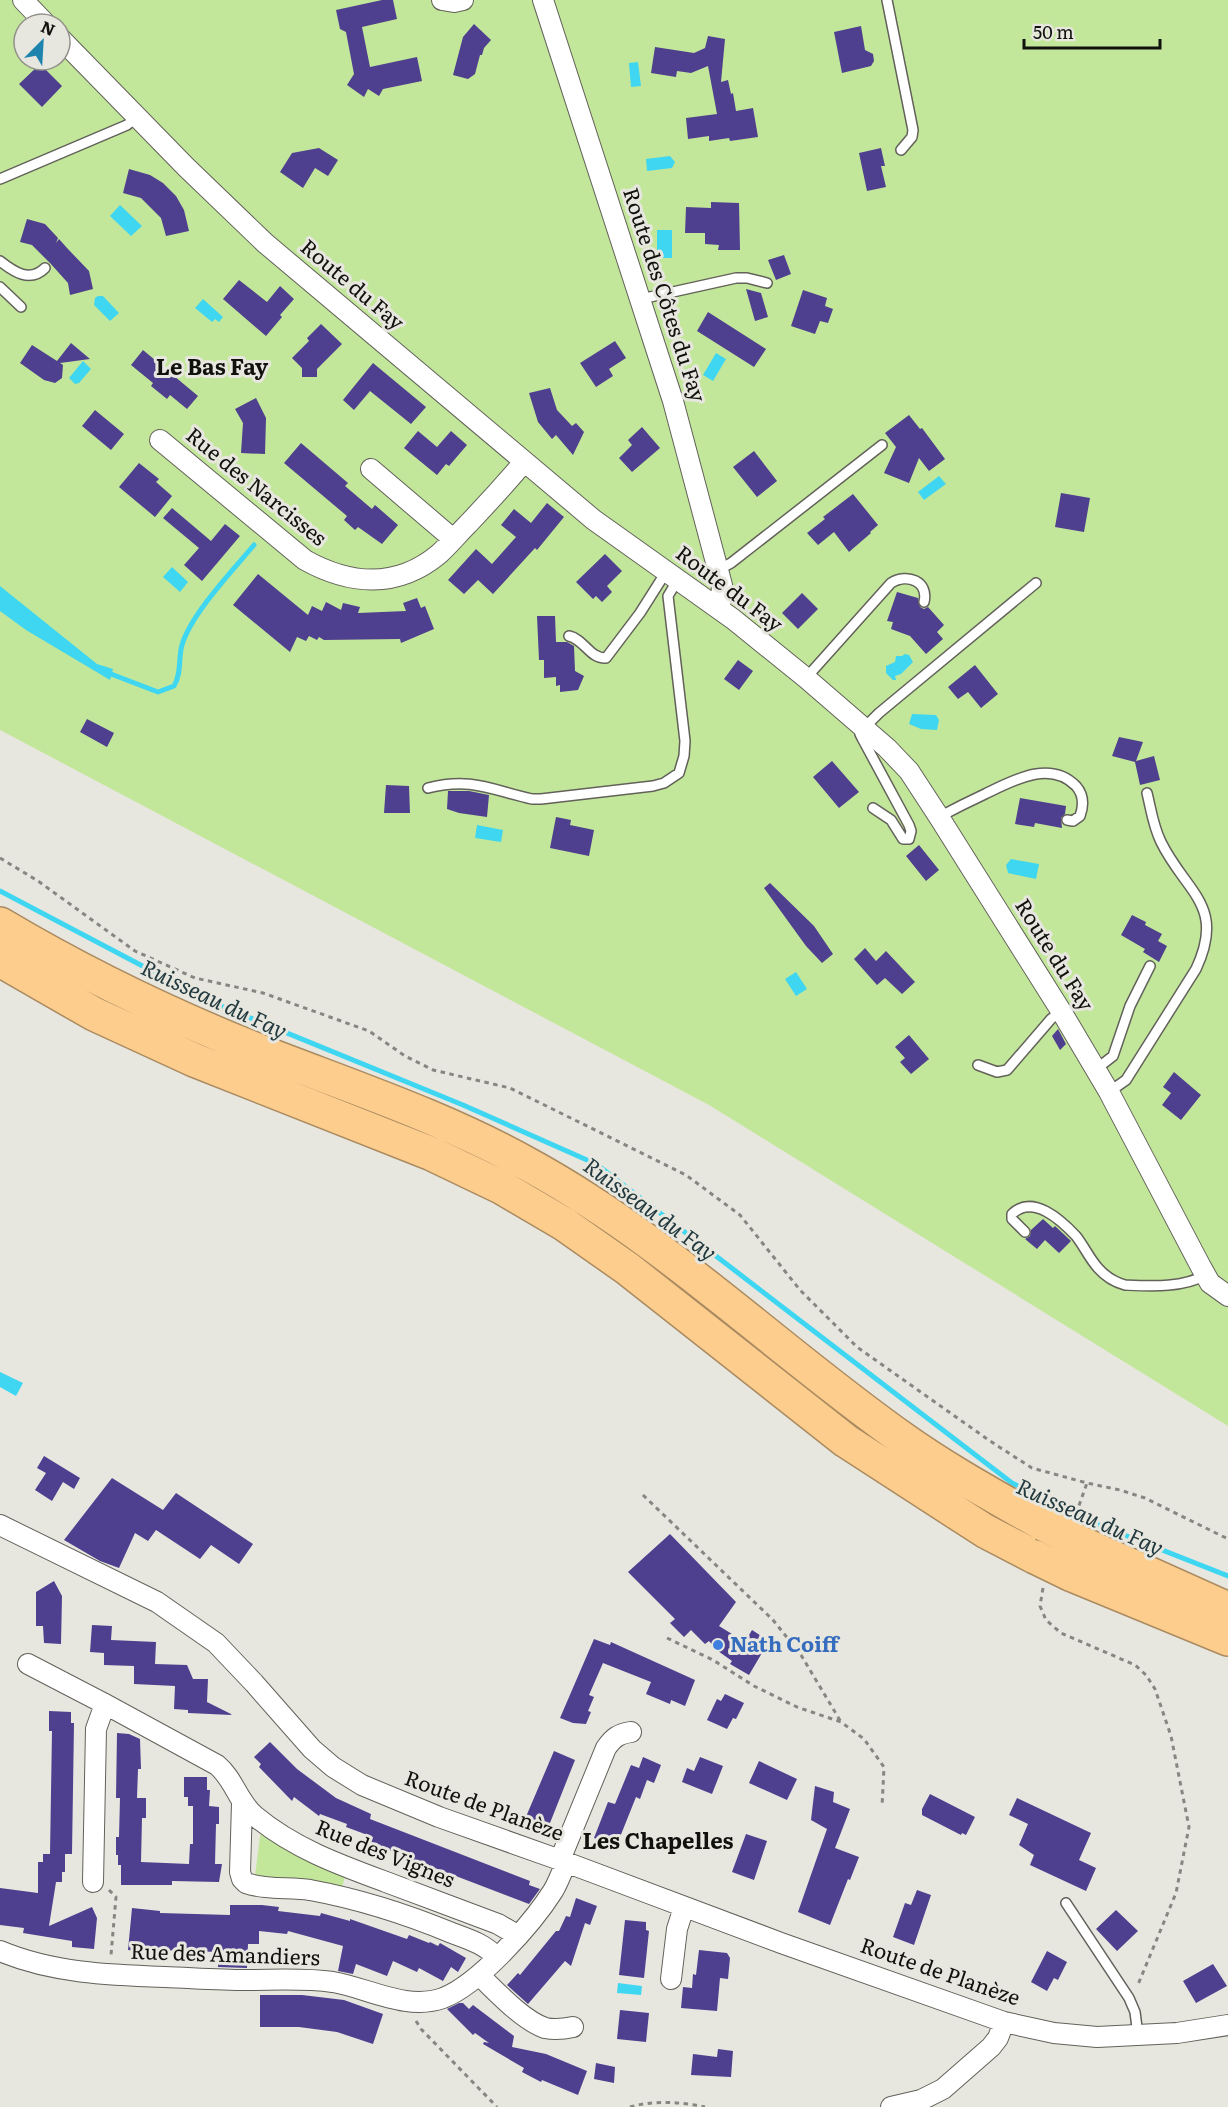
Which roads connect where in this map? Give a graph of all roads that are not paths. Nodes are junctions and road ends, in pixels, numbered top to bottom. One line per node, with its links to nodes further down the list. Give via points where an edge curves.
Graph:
1 (23, 0): 6 (street)
2 (442, 0): 3 (street)
3 (463, 0)
4 (543, 0): 15 (street, Route des Côtes du Fay)
5 (887, 0): 9 (lane, via 913,130)
6 (34, 12)
7 (72, 50): 8 (street, Route du Fay)
8 (137, 117): 10 (lane, via 127,125); 19 (street, Route du Fay, via 265,243)
9 (901, 150)
10 (0, 179)
11 (0, 261): 12 (lane, via 26,276 34,276)
12 (45, 268)
13 (767, 283): 15 (lane, via 736,278)
14 (0, 287): 16 (lane)
15 (641, 298): 22 (street, Route des Côtes du Fay)
16 (21, 307)
17 (160, 440): 21 (street, Rue des Narcisses, via 305,560 342,577 380,579 414,570)
18 (882, 445): 22 (lane)
19 (524, 462): 21 (street, Rue des Narcisses); 23 (street, Route du Fay)
20 (371, 469): 21 (street)
21 (453, 539)
22 (718, 570): 26 (street, Route des Côtes du Fay, via 723,593)
23 (671, 576): 26 (street, Route du Fay); 27 (lane, via 606,658 598,657); 30 (lane, via 668,596 684,731 679,773 653,786 541,799 461,782)
24 (1036, 583): 29 (lane)
25 (924, 602): 28 (lane, via 921,584 898,579)
26 (717, 608): 28 (street, Route du Fay)
27 (569, 636)
28 (806, 678): 29 (street, Route du Fay)
29 (865, 727): 32 (lane, via 860,734 909,825 909,839 903,839 891,820); 33 (street, Route du Fay, via 909,771)
30 (428, 788)
31 (1147, 793): 41 (lane, via 1159,839 1203,908 1207,939 1196,969 1126,1080)
32 (873, 808)
33 (939, 817): 34 (lane, via 1018,778 1045,773 1067,778 1080,791 1080,816); 38 (street, Route du Fay)
34 (1067, 820)
35 (0, 924): 46 (highway, bridge, via 82,972 144,1002 455,1128 528,1164 655,1245 842,1394 946,1467 1043,1524)
36 (0, 960): 47 (highway, via 94,1014 194,1060 432,1154 501,1187 564,1224 628,1269 846,1441 985,1531 1050,1571)
37 (1150, 966): 40 (lane, via 1130,1006 1113,1056)
38 (1061, 1011): 39 (lane, via 1008,1070 998,1072); 40 (street, Route du Fay)
39 (978, 1065)
40 (1095, 1070): 41 (street, Route du Fay)
41 (1109, 1092): 43 (street, Route du Fay)
42 (1025, 1232): 43 (lane, via 1012,1219 1016,1210 1027,1206 1048,1212 1075,1236 1099,1269 1125,1285 1181,1283)
43 (1205, 1275): 44 (street, Route du Fay)
44 (1228, 1296)
45 (0, 1525): 52 (street, Route de Planèze, via 157,1602 184,1620 236,1663 312,1749 362,1785)
46 (1228, 1609)
47 (1228, 1640)
48 (28, 1664): 49 (street, Rue des Vignes)
49 (105, 1704): 51 (street, Rue des Vignes, via 217,1765); 53 (street, via 96,1729)
50 (631, 1732): 52 (street, Rue des Amandiers, via 612,1739 606,1748)
51 (242, 1803): 56 (street, Rue des Vignes, via 266,1825 316,1854 498,1924); 58 (street, via 240,1872 246,1883 309,1890 370,1903 471,1941)
52 (563, 1861): 55 (street, Route de Planèze); 56 (street, Rue des Amandiers, via 552,1892)
53 (93, 1882)
54 (1066, 1903): 64 (lane, via 1129,1998)
55 (684, 1906): 60 (street); 61 (street, Route de Planèze)
56 (517, 1935): 58 (street, Rue des Amandiers)
57 (0, 1951): 59 (street, Rue des Amandiers, via 52,1968 109,1975 301,1979 430,2002 462,1988)
58 (496, 1957): 59 (street, Rue des Amandiers)
59 (479, 1975): 63 (street, via 517,2010 543,2027)
60 (670, 1979)
61 (1004, 2022): 64 (street, Route de Planèze, via 1054,2033); 65 (street, via 991,2047 943,2089 921,2100)
62 (1228, 2025): 64 (street, Route de Planèze)
63 (573, 2027)
64 (1138, 2035)
65 (891, 2107)

